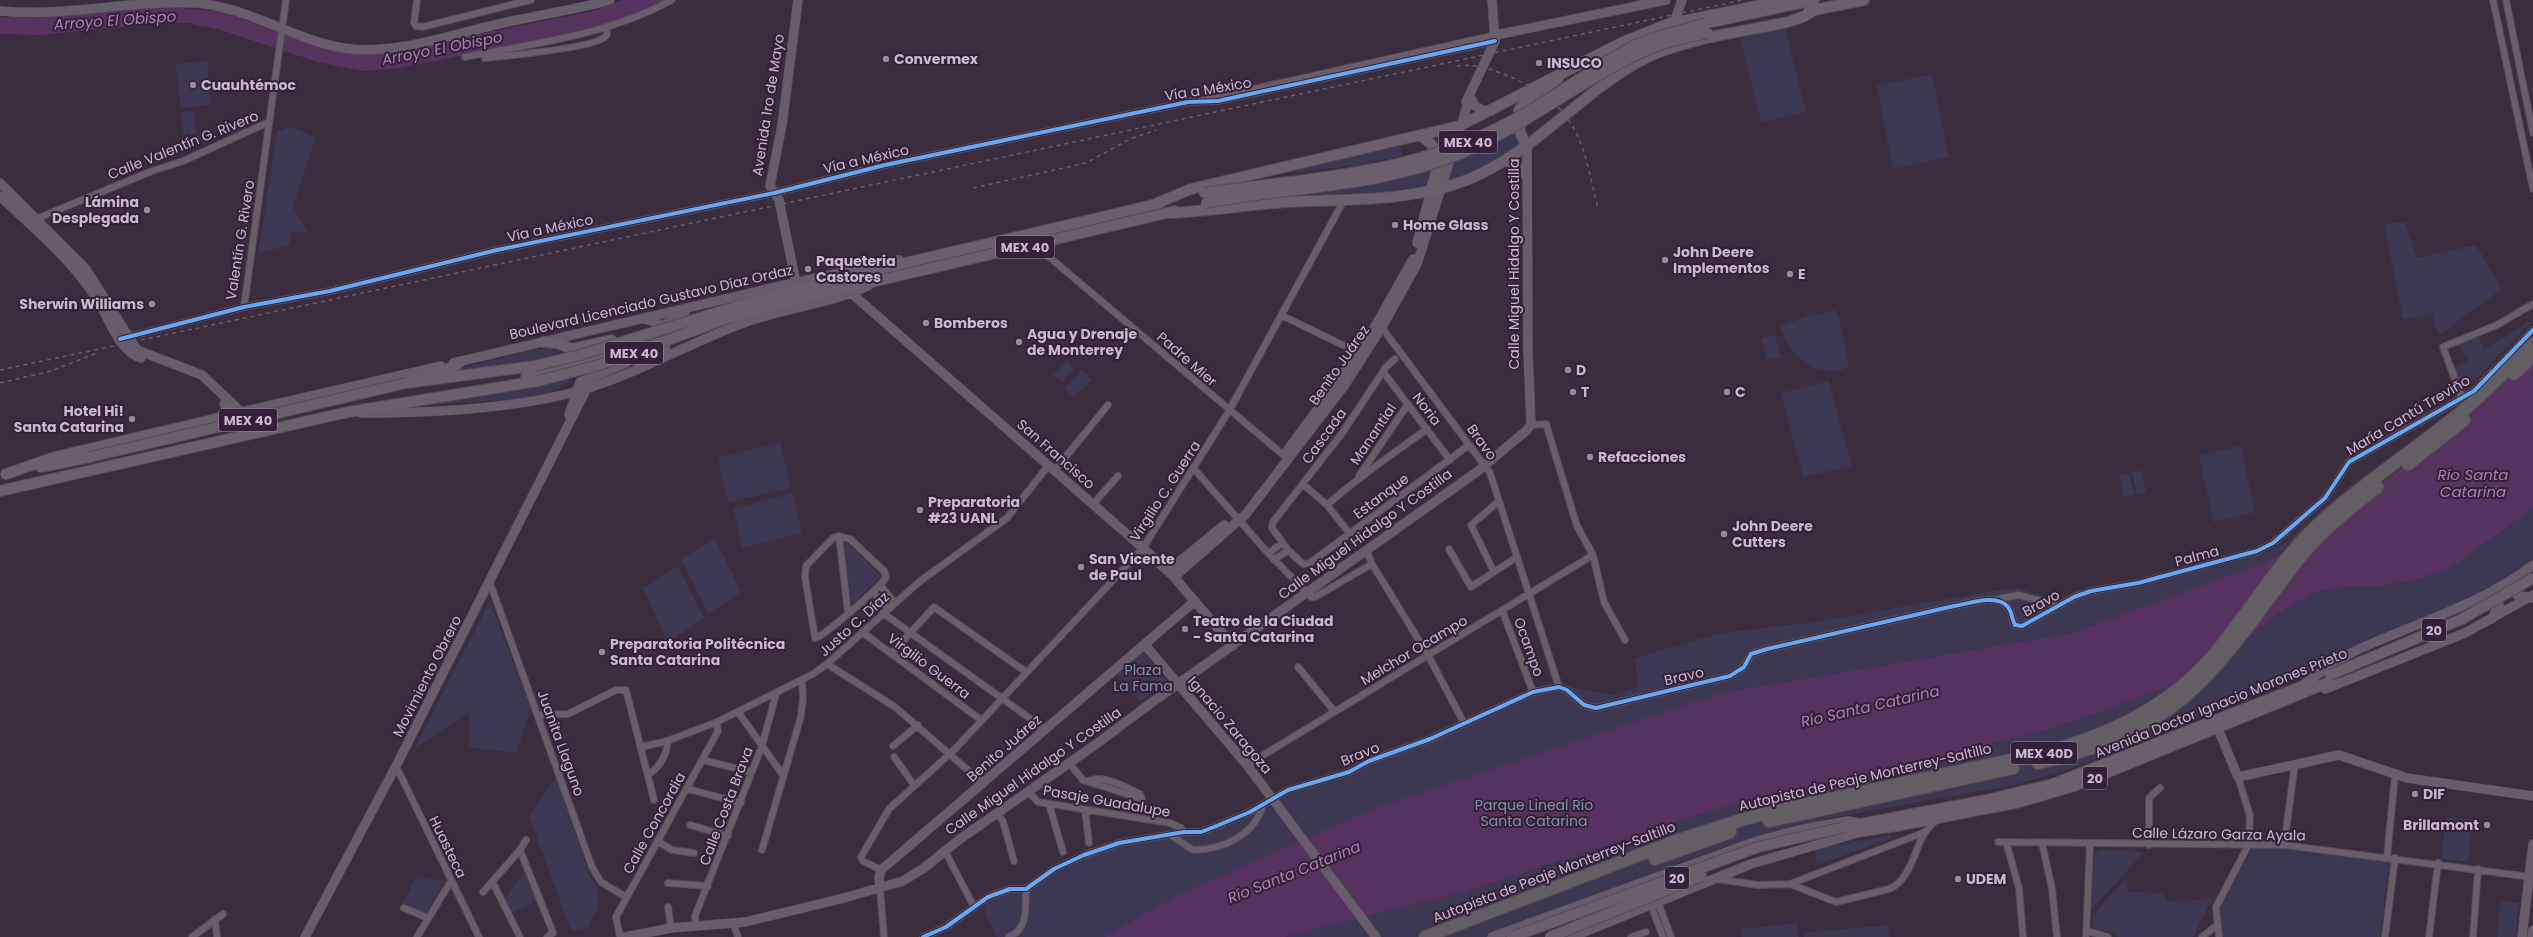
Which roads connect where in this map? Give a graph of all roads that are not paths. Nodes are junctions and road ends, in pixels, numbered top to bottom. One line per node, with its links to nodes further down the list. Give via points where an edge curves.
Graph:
1 (286, 0): 21 (street, Calle Valentín G. Rivero)
2 (417, 0): 3 (street, via 414,23 422,28)
3 (531, 0)
4 (610, 0): 21 (street, via 382,48 343,48)
5 (672, 0): 22 (street, via 651,12)
6 (798, 0): 41 (street, Avenida 1ro de Mayo, via 782,125 770,186)
7 (1492, 0): 23 (street)
8 (1666, 0): 14 (street)
9 (1682, 0): 18 (street)
10 (1864, 0): 16 (main road, Boulevard Licenciado Gustavo Díaz Ordaz / MEX 40)
11 (2493, 0): 40 (street)
12 (2506, 0): 32 (street)
13 (166, 1): 17 (street, via 43,14); 21 (street, via 222,7)
14 (1657, 2): 15 (street); 18 (street, via 1669,4)
15 (1638, 3): 23 (street)
16 (1811, 4): 19 (main road, via 1771,3); 20 (main road, Boulevard Licenciado Gustavo Díaz Ordaz / MEX 40); 27 (main road, via 1805,16 1788,22 1657,54 1635,65)
17 (0, 11)
18 (1677, 12): 19 (street, via 1675,20)
19 (1668, 24): 26 (main road, via 1635,37)
20 (1708, 28): 44 (main road, Boulevard Licenciado Gustavo Díaz Ordaz / MEX 40, bridge, via 1654,38 1633,46 1509,122 1456,147 1421,158 1358,171 1204,193); 46 (main road, Boulevard Licenciado Gustavo Díaz Ordaz / MEX 40, bridge, via 1647,50 1514,128 1460,154 1394,173 1206,203)
21 (282, 29): 30 (street, Calle Valentín G. Rivero)
22 (607, 29): 24 (street); 25 (street, via 604,39 576,46)
23 (1495, 38): 28 (street); 41 (street, Vía a México, via 893,164)
24 (465, 56)
25 (485, 58)
26 (1566, 71): 27 (main road, via 1562,81 1566,94 1578,100); 29 (main road); 35 (main road, via 1519,110 1519,127)
27 (1590, 95): 35 (main road)
28 (1470, 96): 29 (street, via 1475,106); 31 (street, Benito Juárez); 34 (street, via 1458,120 1452,125)
29 (1491, 111): 31 (main road)
30 (269, 122): 47 (street, Calle Valentín G. Rivero, via 183,161 152,171); 56 (street, Valentín G. Rivero)
31 (1459, 126): 33 (main road); 39 (street, Benito Juárez)
32 (2533, 133)
33 (1421, 136): 34 (main road); 39 (main road, via 1432,143 1437,152)
34 (1389, 144): 44 (main road, via 1191,189)
35 (1527, 147): 36 (main road); 37 (street, Calle Miguel Hidalgo Y Costilla)
36 (1502, 162): 37 (street, via 1520,165 1526,172); 39 (main road, via 1468,179)
37 (1528, 181): 89 (street, Calle Miguel Hidalgo Y Costilla, via 1527,345)
38 (0, 183): 47 (street)
39 (1435, 189): 43 (main road, via 1403,195); 61 (street, Benito Juárez, via 1413,258 1400,290)
40 (2533, 189)
41 (774, 193): 52 (street, Avenida 1ro de Mayo, via 778,200); 56 (street, Vía a México, via 498,250 330,291)
42 (0, 196): 45 (street)
43 (1344, 200): 46 (main road); 59 (street, Virgilio C. Guerra)
44 (1155, 204): 50 (main road, Boulevard Licenciado Gustavo Díaz Ordaz / MEX 40)
45 (14, 210): 47 (street); 48 (street)
46 (1169, 213): 49 (main road, Boulevard Licenciado Gustavo Díaz Ordaz / MEX 40)
47 (36, 219): 48 (street, via 36,224); 53 (street, via 86,269)
48 (46, 240): 53 (street)
49 (1035, 245): 51 (main road, Boulevard Licenciado Gustavo Díaz Ordaz / MEX 40); 85 (street, Padre Mier)
50 (920, 260): 52 (street, Boulevard Licenciado Gustavo Díaz Ordaz, via 879,264); 58 (main road, Boulevard Licenciado Gustavo Díaz Ordaz / MEX 40, via 788,292)
51 (880, 280): 54 (street, Boulevard Licenciado Gustavo Díaz Ordaz); 58 (main road, Boulevard Licenciado Gustavo Díaz Ordaz / MEX 40)
52 (796, 282): 57 (street, Boulevard Licenciado Gustavo Díaz Ordaz)
53 (93, 286): 65 (street)
54 (851, 293): 64 (street, Boulevard Licenciado Gustavo Díaz Ordaz, via 777,312); 97 (street, San Francisco)
55 (2533, 304): 80 (street, via 2497,325 2443,347)
56 (244, 307): 65 (street, Valentín G. Rivero)
57 (698, 307): 60 (street, Boulevard Licenciado Gustavo Díaz Ordaz); 62 (street); 64 (street, via 689,313 686,326 695,337)
58 (727, 314): 75 (main road, Boulevard Licenciado Gustavo Díaz Ordaz / MEX 40, bridge, via 580,356 535,366); 78 (main road, Boulevard Licenciado Gustavo Díaz Ordaz / MEX 40, bridge, via 599,365 538,381)
59 (1282, 315): 67 (street); 85 (street, Virgilio C. Guerra)
60 (637, 320): 62 (street, via 654,321); 66 (street, Boulevard Licenciado Gustavo Díaz Ordaz)
61 (1380, 325): 67 (street, Benito Juárez); 92 (street, Bravo); 94 (street, Benito Juárez, via 1344,386)
62 (662, 326): 68 (street, via 667,339); 71 (street)
63 (2532, 333): 80 (street, María Cantú Treviño, via 2482,384); 274 (highway, Autopista de Peaje Monterrey-Saltillo / MEX 40D, via 2465,409 2324,519 2293,551 2222,645 2187,683 2159,704 2122,726 2044,753 1744,819 1676,841)
64 (712, 335): 68 (street, Boulevard Licenciado Gustavo Díaz Ordaz)
65 (123, 338): 72 (street, Boulevard Licenciado Gustavo Díaz Ordaz, via 137,350 202,376 242,413); 84 (street, Boulevard Licenciado Gustavo Díaz Ordaz, via 130,352 136,356 200,381)
66 (544, 342): 71 (main road, via 557,343 572,350 611,340 616,344); 72 (street, Boulevard Licenciado Gustavo Díaz Ordaz)
67 (1357, 352): 94 (street, Benito Juárez)
68 (664, 356): 73 (street, Boulevard Licenciado Gustavo Díaz Ordaz)
69 (2533, 356): 275 (highway, Autopista de Peaje Monterrey-Saltillo / MEX 40D, via 2485,402 2333,524 2302,555 2215,668 2182,699 2141,726 2106,744 2071,755 1742,828)
70 (1395, 359): 74 (street, Cascada)
71 (615, 360): 73 (street); 77 (street, via 608,372 584,380); 78 (main road, via 461,388)
72 (460, 362): 75 (main road, via 454,367)
73 (630, 372): 76 (street, Boulevard Licenciado Gustavo Díaz Ordaz)
74 (1384, 372): 81 (street, Noria); 102 (street, Cascada)
75 (410, 382): 99 (main road, Boulevard Licenciado Gustavo Díaz Ordaz / MEX 40, bridge)
76 (587, 388): 77 (street, Boulevard Licenciado Gustavo Díaz Ordaz); 88 (street, Movimiento Obrero)
77 (576, 392): 79 (street, Boulevard Licenciado Gustavo Díaz Ordaz); 83 (street, Movimiento Obrero)
78 (447, 395): 86 (main road, Boulevard Licenciado Gustavo Díaz Ordaz / MEX 40)
79 (556, 396): 83 (street, via 564,398); 86 (street, Boulevard Licenciado Gustavo Díaz Ordaz, via 460,408 386,413)
80 (2462, 398): 108 (street, María Cantú Treviño, via 2357,456 2345,466 2325,498)
81 (1408, 404): 91 (street, Noria); 101 (street, Manantial)
82 (1108, 405): 97 (street, Justo C. Díaz)
83 (571, 410): 88 (street, Movimiento Obrero)
84 (230, 411): 87 (main road); 90 (street, Boulevard Licenciado Gustavo Díaz Ordaz, via 244,425 271,424)
85 (1229, 411): 94 (street, Padre Mier); 98 (street, Virgilio C. Guerra)
86 (348, 412): 90 (main road, Boulevard Licenciado Gustavo Díaz Ordaz / MEX 40)
87 (216, 419): 93 (main road, via 223,425 222,435); 99 (main road, via 55,457)
88 (568, 424): 126 (street, Movimiento Obrero)
89 (1531, 425): 96 (street, Calle Miguel Hidalgo Y Costilla); 117 (street, via 1546,424 1577,526)
90 (275, 428): 93 (main road, Boulevard Licenciado Gustavo Díaz Ordaz / MEX 40)
91 (1427, 429): 95 (street, Noria); 101 (street, Manantial, via 1379,465)
92 (1469, 445): 95 (street, Estanque); 96 (street, Bravo)
93 (194, 446): 103 (main road, Boulevard Licenciado Gustavo Díaz Ordaz / MEX 40)
94 (1286, 458): 107 (street, Benito Juárez)
95 (1450, 460): 109 (street, Estanque)
96 (1485, 465): 104 (street, Bravo); 115 (street, Calle Miguel Hidalgo Y Costilla)
97 (1051, 469): 105 (street, San Francisco); 137 (street, Justo C. Díaz, via 1003,522 929,573)
98 (1194, 469): 107 (street); 112 (street, Virgilio C. Guerra)
99 (3, 475)
100 (1118, 476): 105 (street)
101 (1359, 476): 106 (street, Manantial)
102 (1303, 484): 106 (street); 111 (street, Cascada, via 1273,522 1272,526)
103 (0, 491)
104 (1499, 501): 118 (street, Bravo); 122 (street, via 1471,525)
105 (1093, 504): 112 (street, San Francisco)
106 (1327, 505): 109 (street)
107 (1237, 519): 116 (street); 123 (street, Benito Juárez)
108 (2298, 521): 129 (street, Palma, via 2268,547 2257,551 2138,583)
109 (1350, 534): 114 (street, Estanque, via 1305,564)
110 (839, 536): 127 (street, via 850,539 884,571 886,577); 141 (street); 141 (street, via 819,551 806,566 814,638 822,635)
111 (1283, 544): 114 (street); 116 (street)
112 (1143, 548): 123 (street, San Francisco); 152 (street, Virgilio C. Guerra)
113 (1448, 549): 122 (street, via 1469,586)
114 (1288, 550): 119 (street)
115 (1366, 550): 120 (street); 132 (street, Calle Miguel Hidalgo Y Costilla)
116 (1268, 553): 119 (street)
117 (1593, 555): 131 (street, Melchor Ocampo); 145 (street, via 1604,602)
118 (1517, 557): 122 (street); 131 (street, Bravo)
119 (1274, 560): 132 (street)
120 (1372, 564): 132 (street, via 1315,597); 149 (street)
121 (2533, 565): 124 (street, 20)
122 (1494, 572)
123 (1171, 574): 136 (street, San Francisco)
124 (2516, 577): 133 (street, 20); 134 (street, via 2513,586 2515,593)
125 (2533, 578): 153 (main road, Avenida Doctor Ignacio Morones Prieto / 20, bridge, via 2462,619)
126 (490, 583): 163 (street, Juanita Llaguno); 180 (street, Movimiento Obrero)
127 (880, 585): 130 (street); 137 (street)
128 (2533, 586): 153 (main road, Avenida Doctor Ignacio Morones Prieto / 20, via 2458,628)
129 (2091, 591): 138 (street, Bravo)
130 (873, 592): 140 (street); 141 (street)
131 (1529, 593): 139 (street, Melchor Ocampo); 156 (street, Bravo)
132 (1306, 594): 147 (street, Calle Miguel Hidalgo Y Costilla)
133 (2482, 595): 142 (street, via 2491,595 2497,600 2498,608); 158 (street, 20, via 2438,617 2351,653)
134 (2531, 597): 142 (street, Avenida Doctor Ignacio Morones Prieto / 20)
135 (1991, 600): 138 (street, via 2018,595); 138 (street, Bravo, via 2004,604 2018,626 2025,625); 156 (street, Bravo, via 1954,606 1767,649 1751,654 1744,667 1730,676 1596,708 1584,706 1567,690)
136 (1195, 601): 146 (street, Benito Juárez); 147 (street, San Francisco)
137 (895, 603): 140 (street, Justo C. Díaz)
138 (2057, 605)
139 (1502, 610): 149 (street, Melchor Ocampo); 157 (street, Ocampo)
140 (886, 611): 143 (street, Justo C. Díaz); 144 (street)
141 (848, 613)
142 (2491, 620): 158 (street, Avenida Doctor Ignacio Morones Prieto / 20, via 2318,691)
143 (862, 632): 148 (street, Virgilio Guerra); 150 (street, Justo C. Díaz)
144 (910, 632): 148 (street); 152 (street, via 933,607); 160 (street)
145 (1625, 640)
146 (1145, 645): 155 (street, Ignacio Zaragoza); 169 (street, Benito Juárez)
147 (1233, 646): 155 (street, Calle Miguel Hidalgo Y Costilla)
148 (892, 654): 164 (street, Virgilio Guerra)
149 (1428, 655): 162 (street, Melchor Ocampo); 166 (street)
150 (827, 664): 154 (street, Justo C. Díaz); 167 (street, via 895,707)
151 (1298, 667): 162 (street)
152 (1026, 672): 160 (street, Virgilio C. Guerra)
153 (2331, 678): 158 (main road, Avenida Doctor Ignacio Morones Prieto / 20)
154 (802, 681): 159 (street, Justo C. Díaz); 183 (street, via 803,707)
155 (1177, 684): 177 (street, Calle Miguel Hidalgo Y Costilla); 179 (street, Ignacio Zaragoza)
156 (1559, 687): 157 (street, Bravo)
157 (1533, 692): 166 (street, Bravo)
158 (2297, 692): 168 (main road, Avenida Doctor Ignacio Morones Prieto / 20); 202 (main road, Avenida Doctor Ignacio Morones Prieto / 20, via 2053,784)
159 (776, 694): 161 (street, Justo C. Díaz); 171 (street, Calle Costa Brava)
160 (1001, 699): 164 (street, Virgilio C. Guerra); 169 (street)
161 (738, 712): 165 (street, Justo C. Díaz); 171 (street)
162 (1335, 712): 179 (street, Melchor Ocampo)
163 (538, 715): 173 (street, via 573,712 616,690 626,690); 240 (street, Juanita Llaguno, via 594,872 601,882)
164 (981, 720): 174 (street, Virgilio C. Guerra)
165 (717, 722): 170 (street, Justo C. Díaz); 176 (street, Calle Concordia, via 718,731)
166 (1464, 723): 194 (street, Bravo, via 1430,739 1368,761 1349,772 1304,784)
167 (918, 725): 172 (street); 174 (street)
168 (2218, 728): 185 (street); 200 (main road, Avenida Doctor Ignacio Morones Prieto / 20, via 2074,786 2020,802)
169 (1046, 730): 186 (street, Benito Juárez)
170 (667, 741): 173 (street, Justo C. Díaz); 182 (street, via 667,749 655,770)
171 (762, 746): 181 (street, Calle Costa Brava); 183 (street)
172 (893, 746)
173 (641, 747): 182 (street)
174 (949, 754): 186 (street); 187 (street, Virgilio C. Guerra)
175 (894, 757): 187 (street)
176 (702, 760): 181 (street); 189 (street, Calle Concordia)
177 (1069, 763): 190 (street, Calle Miguel Hidalgo Y Costilla); 192 (street, via 1086,780 1096,779 1140,794)
178 (2295, 764): 184 (street, via 2346,756); 185 (street); 218 (street)
179 (1247, 765): 194 (street, Ignacio Zaragoza)
180 (396, 766): 232 (street, Huasteca); 262 (street, Movimiento Obrero)
181 (752, 772): 195 (street, Calle Costa Brava)
182 (648, 774): 193 (street)
183 (783, 775): 220 (street)
184 (2395, 775): 191 (street); 224 (street)
185 (2238, 777): 215 (street, via 2250,816)
186 (984, 784): 229 (street, Benito Juárez)
187 (914, 785): 229 (street, Virgilio C. Guerra, via 889,809 861,859)
188 (2160, 788): 217 (street, via 2149,798)
189 (688, 789): 195 (street); 209 (street, Calle Concordia)
190 (1028, 791): 196 (street, Pasaje Guadalupe, via 1035,802); 199 (street, Calle Miguel Hidalgo Y Costilla)
191 (2532, 797)
192 (1142, 799)
193 (654, 800)
194 (1276, 802): 197 (street, Pasaje Guadalupe); 273 (street, Ignacio Zaragoza)
195 (741, 803): 206 (street, Calle Costa Brava)
196 (1049, 804): 198 (street, Pasaje Guadalupe); 223 (street)
197 (1263, 804): 204 (street, Pasaje Guadalupe, via 1201,832); 207 (street, via 1259,818 1252,826 1244,834 1223,845 1194,850)
198 (1085, 810): 204 (street, Pasaje Guadalupe, via 1170,823 1182,828); 212 (street)
199 (997, 813): 221 (street, Calle Miguel Hidalgo Y Costilla); 226 (street, via 1003,821)
200 (1937, 819): 202 (main road, Avenida Doctor Ignacio Morones Prieto / 20); 205 (street)
201 (690, 825): 206 (street)
202 (1861, 827): 203 (main road, Avenida Doctor Ignacio Morones Prieto / 20); 231 (street, Avenida Doctor Ignacio Morones Prieto / 20); 244 (street, Avenida Doctor Ignacio Morones Prieto / 20, via 1848,822 1803,828 1757,841 1693,866)
203 (1845, 830): 276 (main road, Avenida Doctor Ignacio Morones Prieto / 20, bridge, via 1758,847); 278 (main road, Avenida Doctor Ignacio Morones Prieto / 20, bridge, via 1750,856)
204 (1184, 832): 207 (street, Pasaje Guadalupe)
205 (1925, 832): 235 (street); 235 (street, via 1912,862 1895,887 1833,902)
206 (728, 836): 236 (street, Calle Costa Brava)
207 (1172, 836): 238 (street, Pasaje Guadalupe, via 1119,843 1096,850 1067,862)
208 (526, 840): 219 (street)
209 (657, 841): 222 (street, via 672,850); 240 (street, Calle Concordia)
210 (1998, 842): 211 (street, Calle Lázaro Garza Ayala)
211 (2006, 842): 213 (street, Calle Lázaro Garza Ayala); 284 (street, via 2019,888)
212 (1089, 843)
213 (2042, 843): 214 (street, Calle Lázaro Garza Ayala); 285 (street, via 2052,889)
214 (2090, 844): 217 (street, Calle Lázaro Garza Ayala); 258 (street)
215 (2249, 844): 217 (street, Calle Lázaro Garza Ayala); 218 (street, Calle Lázaro Garza Ayala); 252 (street, via 2216,907)
216 (2533, 844): 230 (street)
217 (2149, 845)
218 (2284, 845): 224 (street, Calle Lázaro Garza Ayala)
219 (520, 850): 233 (street); 266 (street, via 553,932)
220 (762, 850)
221 (945, 851): 237 (street, Calle Miguel Hidalgo Y Costilla, via 912,875); 242 (street)
222 (694, 852)
223 (1063, 852)
224 (2387, 857): 225 (street, Calle Lázaro Garza Ayala)
225 (2395, 858): 227 (street, Calle Lázaro Garza Ayala); 289 (street)
226 (1014, 861)
227 (2438, 863): 228 (street, Calle Lázaro Garza Ayala); 290 (street)
228 (2478, 869): 230 (street, Calle Lázaro Garza Ayala); 291 (street)
229 (881, 870): 237 (street)
230 (2531, 877): 292 (street)
231 (1714, 878): 235 (street, via 1758,885); 241 (street, Avenida Doctor Ignacio Morones Prieto / 20)
232 (451, 881): 248 (street); 264 (street, Huasteca)
233 (493, 883): 239 (street); 265 (street)
234 (668, 883): 236 (street)
235 (1790, 884)
236 (708, 886): 253 (street, Calle Costa Brava, via 695,916)
237 (880, 888): 250 (street, Calle Miguel Hidalgo Y Costilla, via 772,916); 270 (street)
238 (1026, 889): 242 (street, Pasaje Guadalupe, via 1010,889); 272 (street, via 1023,925 1018,932)
239 (483, 892)
240 (626, 897): 267 (street, Calle Concordia, via 616,917)
241 (1654, 903): 257 (street, Avenida Doctor Ignacio Morones Prieto / 20); 282 (street); 283 (street)
242 (973, 905): 271 (street, Pasaje Guadalupe, via 938,931)
243 (668, 907): 254 (street)
244 (1571, 907): 247 (street, Avenida Doctor Ignacio Morones Prieto / 20); 257 (street, via 1574,921)
245 (404, 908): 248 (street)
246 (223, 914): 249 (street)
247 (1544, 917): 251 (street, Avenida Doctor Ignacio Morones Prieto / 20); 279 (street, via 1551,926)
248 (428, 918): 263 (street)
249 (215, 920): 260 (street); 261 (street)
250 (733, 923): 253 (street, Calle Miguel Hidalgo Y Costilla); 269 (street)
251 (1522, 924): 259 (street, Avenida Doctor Ignacio Morones Prieto / 20); 277 (street)
252 (2217, 925): 287 (street); 288 (street)
253 (696, 926): 254 (street, Calle Miguel Hidalgo Y Costilla)
254 (671, 928): 268 (street, Calle Miguel Hidalgo Y Costilla)
255 (2533, 930): 293 (street)
256 (1646, 932): 281 (street)
257 (1582, 933): 280 (street, Avenida Doctor Ignacio Morones Prieto / 20)
258 (2086, 934): 286 (street)
259 (1497, 936)
260 (192, 937)
261 (217, 937)
262 (305, 937)
263 (417, 937)
264 (479, 937)
265 (520, 937)
266 (547, 937)
267 (620, 937)
268 (625, 937)
269 (738, 937)
270 (884, 937)
271 (923, 937)
272 (1009, 937)
273 (1376, 937)
274 (1425, 937)
275 (1450, 937)
276 (1512, 937)
277 (1526, 937)
278 (1550, 937)
279 (1554, 937)
280 (1572, 937)
281 (1631, 937)
282 (1663, 937)
283 (1671, 937)
284 (2023, 937)
285 (2057, 937)
286 (2108, 937)
287 (2202, 937)
288 (2219, 937)
289 (2385, 937)
290 (2429, 937)
291 (2474, 937)
292 (2522, 937)
293 (2532, 937)

